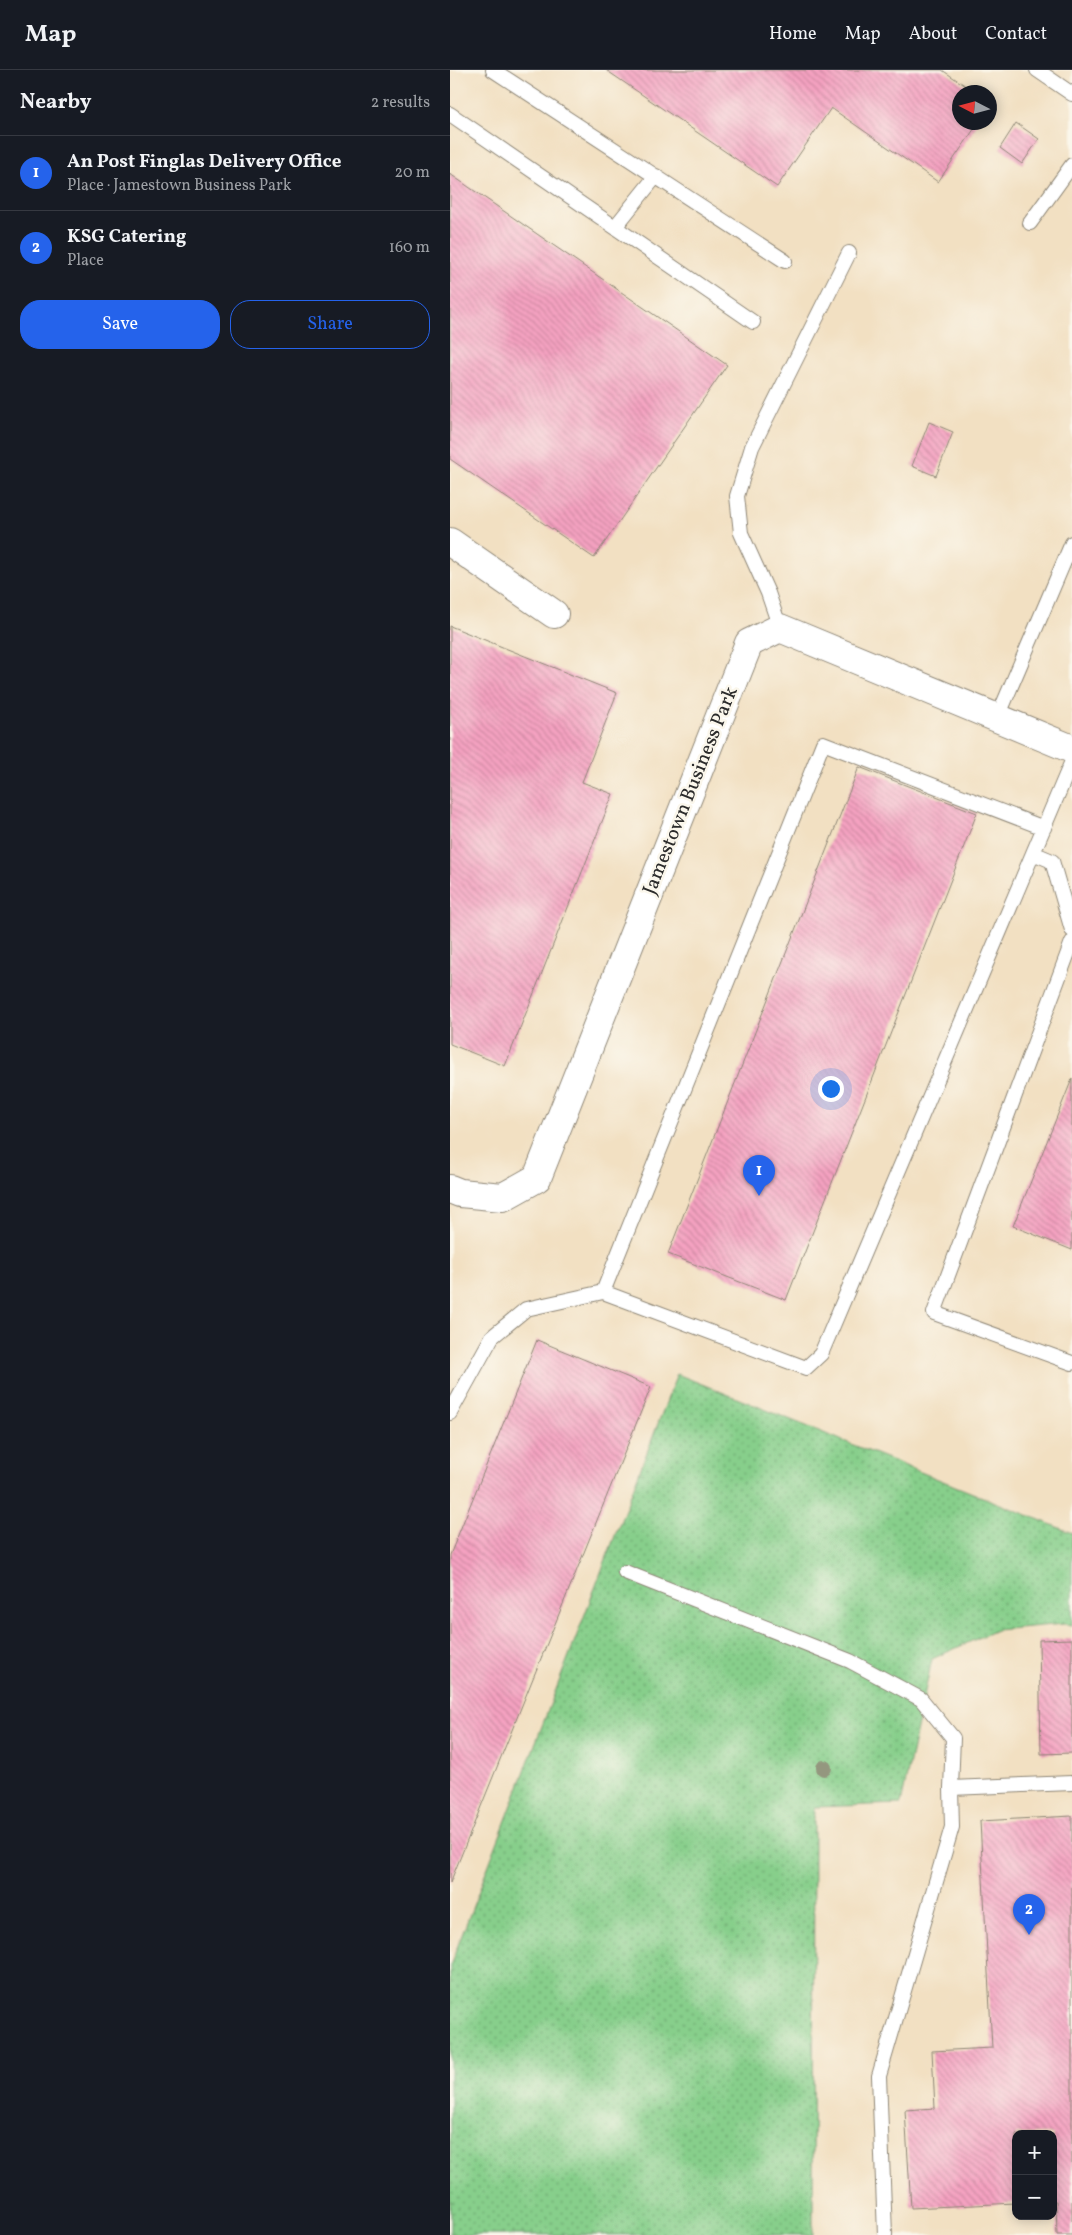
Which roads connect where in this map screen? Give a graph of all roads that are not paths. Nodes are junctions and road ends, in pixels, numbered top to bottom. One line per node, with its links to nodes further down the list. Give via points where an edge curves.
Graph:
1 (493, 70): 6 (lane)
2 (1037, 70): 3 (lane)
3 (1072, 94)
4 (450, 114): 8 (lane)
5 (1072, 165): 7 (lane)
6 (656, 176): 8 (lane); 10 (lane)
7 (1030, 224)
8 (615, 227): 11 (lane)
9 (849, 253): 15 (lane, via 752,447 737,496 741,533)
10 (786, 261)
11 (753, 322)
12 (450, 542): 14 (street)
13 (1072, 543): 16 (lane)
14 (554, 614)
15 (780, 628): 16 (street); 23 (street, Jamestown Business Park, via 750,644 537,1178 503,1197)
16 (996, 719): 17 (street)
17 (1072, 749)
18 (1072, 761): 19 (lane)
19 (1044, 828): 20 (lane); 24 (lane, via 823,743)
20 (1033, 853): 21 (lane, via 1052,861); 24 (lane, via 821,1354 806,1368)
21 (1072, 930)
22 (1072, 942): 25 (lane, via 934,1313)
23 (450, 1189)
24 (603, 1292): 26 (lane, via 526,1309 492,1337)
25 (1072, 1363)
26 (450, 1413)
27 (625, 1572): 29 (lane, via 850,1661 921,1699 953,1738)
28 (1072, 1783): 29 (lane)
29 (951, 1788): 30 (lane, via 952,1828 879,2076)
30 (885, 2235)

